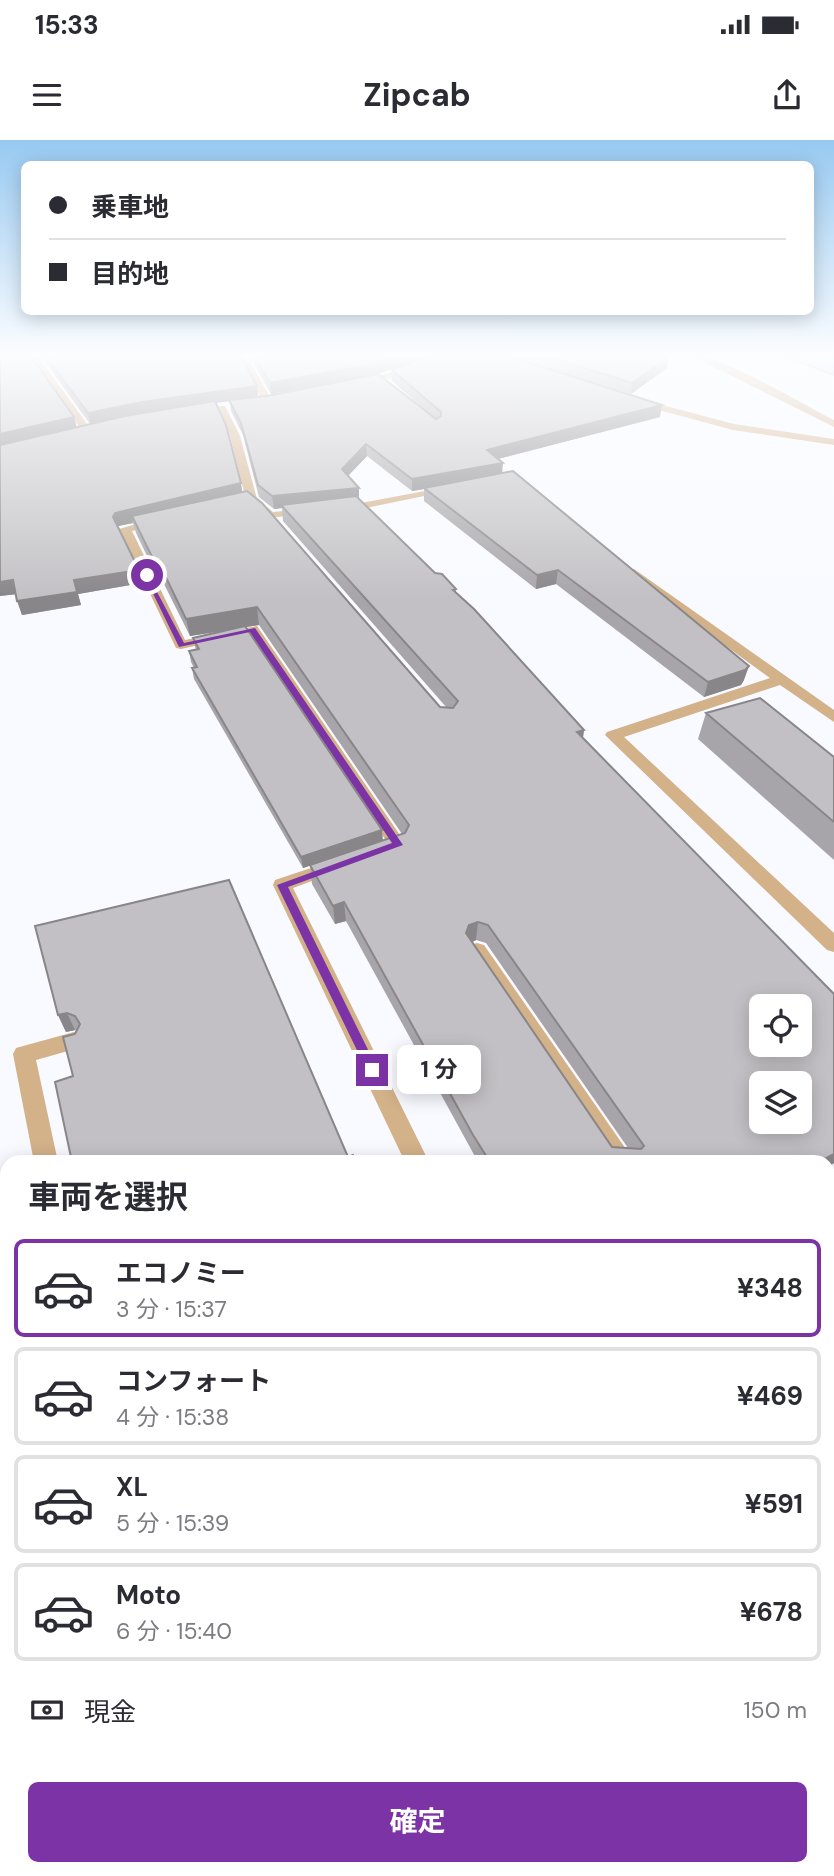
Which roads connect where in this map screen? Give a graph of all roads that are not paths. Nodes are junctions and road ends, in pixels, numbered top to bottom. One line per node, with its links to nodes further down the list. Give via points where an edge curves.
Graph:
1 (235, 436): 4 (street, via 246,501 274,522 366,511)
2 (794, 436): 3 (street)
3 (834, 442)
4 (465, 486)
5 (176, 517): 13 (street, via 125,529 181,646 252,629 398,845 282,885)
6 (624, 566): 7 (street)
7 (782, 680): 8 (street); 9 (street, via 613,735)
8 (834, 718)
9 (834, 945)
10 (477, 950): 14 (street)
11 (74, 1041): 12 (street, via 24,1054)
12 (45, 1155)
13 (414, 1155)
14 (618, 1155)

